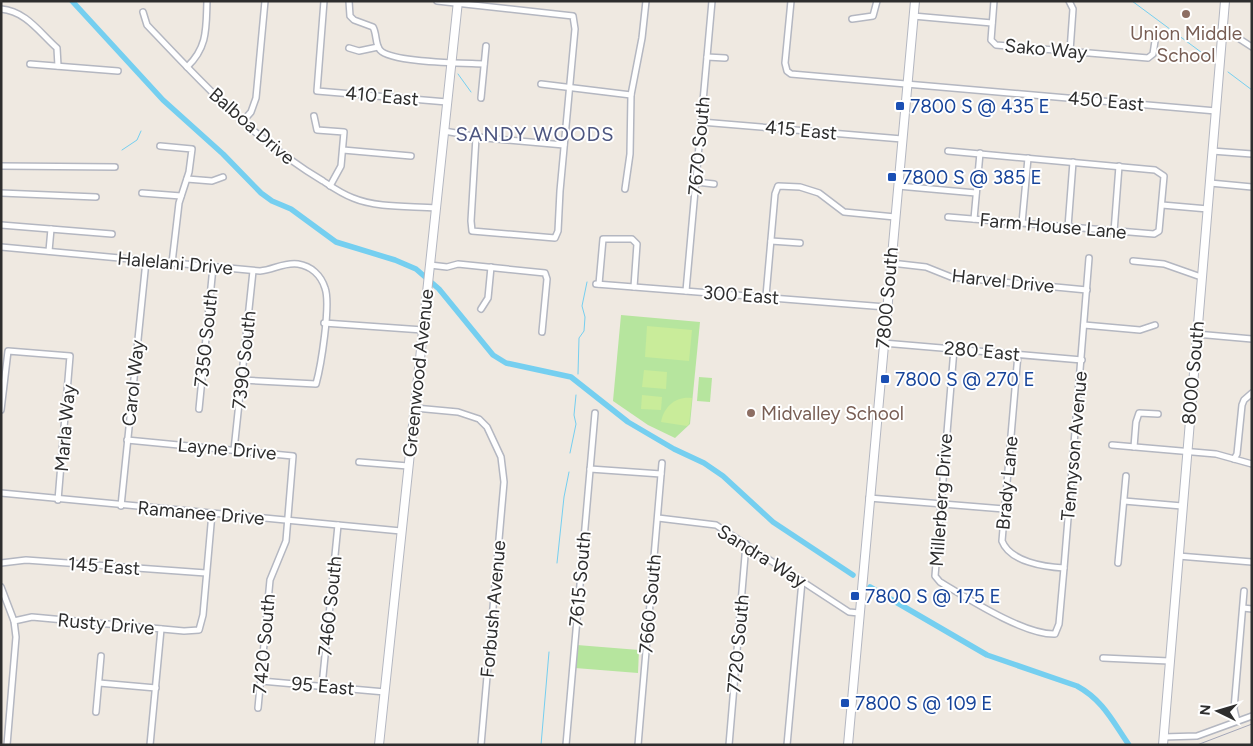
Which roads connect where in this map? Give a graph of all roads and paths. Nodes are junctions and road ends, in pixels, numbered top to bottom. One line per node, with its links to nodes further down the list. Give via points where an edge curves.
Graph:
1 (207, 1): 33 (street, via 203,46)
2 (265, 1): 43 (street, via 256,98 251,112)
3 (324, 1): 40 (street, 410 East, via 317,90)
4 (349, 1): 23 (street, via 350,16 373,27)
5 (437, 1): 14 (street)
6 (646, 1): 38 (street)
7 (712, 1): 27 (street, 7670 South)
8 (791, 1): 36 (street, 450 East, via 785,63 787,72)
9 (876, 1): 18 (street, via 873,16)
10 (915, 1): 17 (street, 7800 South)
11 (994, 1): 19 (street)
12 (1069, 1): 26 (street, via 1073,9)
13 (1225, 1): 20 (street, 8000 South)
14 (457, 3): 29 (street, Greenwood Avenue); 37 (street, via 573,16)
15 (1, 9): 32 (street, via 24,17 57,48)
16 (143, 12): 33 (street, Balboa Drive, via 147,25)
17 (913, 16): 19 (street, Sako Way); 36 (street, 7800 South)
18 (852, 19)
19 (992, 23): 26 (street, Sako Way, via 991,40 994,44)
20 (1222, 34): 24 (street, via 1235,36); 41 (street, 8000 South)
21 (1155, 41): 26 (street, Sako Way, via 1153,54 1148,58)
22 (486, 46): 31 (street)
23 (378, 47): 25 (street, via 359,52); 29 (street, via 388,55)
24 (1252, 47)
25 (349, 48)
26 (1070, 51)
27 (707, 57): 28 (street); 44 (street, 7670 South)
28 (725, 58)
29 (451, 63): 31 (street); 40 (street, Greenwood Avenue)
30 (30, 64): 32 (street)
31 (484, 64): 39 (street)
32 (58, 66): 34 (street)
33 (187, 67): 43 (street, Balboa Drive)
34 (118, 71)
35 (541, 84): 37 (street)
36 (907, 84): 41 (street, 450 East); 47 (street, 7800 South)
37 (570, 87): 38 (street); 48 (street)
38 (631, 95): 69 (street, via 630,154)
39 (481, 98)
40 (447, 102): 45 (street, Greenwood Avenue)
41 (1216, 111): 52 (street, 8000 South)
42 (314, 116): 50 (street, via 317,130 344,132)
43 (243, 121): 66 (street, Balboa Drive, via 281,155)
44 (701, 122): 47 (street, 415 East); 63 (street, 7670 South)
45 (444, 131): 46 (street); 76 (street, Greenwood Avenue)
46 (476, 137): 48 (street); 48 (street, via 472,231 555,238)
47 (902, 139): 67 (street, 7800 South)
48 (564, 145)
49 (160, 146): 62 (street, via 192,149)
50 (343, 150): 55 (street); 66 (street, via 340,169)
51 (948, 150): 53 (street)
52 (1212, 151): 54 (street); 64 (street, 8000 South)
53 (980, 154): 56 (street); 72 (street)
54 (1252, 154)
55 (411, 156)
56 (1028, 158): 57 (street); 81 (street)
57 (1073, 162): 59 (street); 83 (street)
58 (1, 166): 60 (street)
59 (1119, 166): 75 (street, via 1162,173 1165,185); 85 (street)
60 (115, 167)
61 (223, 177): 62 (street, via 212,181)
62 (188, 178): 73 (street)
63 (696, 182): 65 (street); 103 (street, 7670 South)
64 (1210, 183): 68 (street); 77 (street, 8000 South)
65 (714, 184)
66 (330, 186): 76 (street, Balboa Drive, via 365,202)
67 (898, 186): 72 (street); 78 (street, 7800 South)
68 (1252, 186)
69 (625, 189)
70 (1, 193): 74 (street)
71 (142, 193): 73 (street)
72 (976, 193): 80 (street)
73 (181, 196): 94 (street)
74 (96, 197)
75 (1162, 205): 77 (street); 85 (street, Farm House Lane, via 1157,233)
76 (436, 208): 98 (street, Greenwood Avenue)
77 (1208, 209): 100 (street, 8000 South)
78 (895, 216): 87 (street, via 844,212 814,191 778,186); 95 (street, 7800 South)
79 (948, 217): 80 (street, Farm House Lane)
80 (974, 219): 81 (street, Farm House Lane)
81 (1022, 223): 83 (street, Farm House Lane)
82 (1, 225): 84 (street)
83 (1068, 227): 85 (street, Farm House Lane)
84 (52, 229): 86 (street); 90 (street)
85 (1114, 232)
86 (112, 234)
87 (771, 241): 88 (street); 104 (street)
88 (800, 243)
89 (1, 247): 90 (street, Halelani Drive)
90 (50, 251): 92 (street, Halelani Drive)
91 (1089, 258): 102 (street, Tennyson Avenue)
92 (146, 261): 94 (street, Halelani Drive); 125 (street, Carol Way)
93 (1133, 261): 100 (street, via 1164,264)
94 (172, 263): 96 (street, Halelani Drive)
95 (891, 263): 102 (street, Harvel Drive, via 926,267 951,277); 105 (street, 7800 South)
96 (213, 267): 99 (street, Halelani Drive); 120 (street, 7350 South)
97 (491, 267): 98 (street, via 458,264); 106 (street, via 488,298); 111 (street, via 546,274)
98 (429, 268): 110 (street, Greenwood Avenue)
99 (253, 271): 107 (street, Halelani Drive, via 267,271 289,263 312,270 322,281 327,298); 118 (street, 7390 South)
100 (1201, 277): 112 (street, 8000 South)
101 (634, 287): 101 (street, 300 East, via 598,284 604,239 632,240 637,244); 103 (street, 300 East)
102 (1087, 290): 108 (street, Tennyson Avenue)
103 (686, 291): 104 (street, 300 East)
104 (766, 296): 105 (street, 300 East)
105 (886, 307): 114 (street, 7800 South)
106 (481, 309)
107 (324, 323): 110 (street); 118 (street, via 316,384)
108 (1084, 325): 109 (street, via 1140,330); 117 (street, Tennyson Avenue)
109 (1155, 325)
110 (422, 330): 121 (street, Greenwood Avenue)
111 (542, 332)
112 (1196, 334): 113 (street); 129 (street, 8000 South)
113 (1252, 339)
114 (883, 342): 115 (street, 280 East); 139 (street, 7800 South)
115 (954, 349): 116 (street, 280 East); 142 (street, Millerberg Drive)
116 (1018, 354): 117 (street, 280 East); 145 (street, Brady Lane)
117 (1082, 360): 156 (street, Tennyson Avenue)
118 (242, 380): 128 (street, 7390 South)
119 (1250, 395): 130 (street, via 1242,406)
120 (199, 408)
121 (415, 408): 134 (street, Greenwood Avenue); 183 (street, Forbush Avenue, via 458,412 479,419 487,427 505,473)
122 (1, 410): 140 (street, Marla Way, via 8,351 70,356)
123 (596, 413): 135 (street, 7615 South)
124 (1158, 414): 127 (street, via 1139,414)
125 (127, 440): 128 (street, Layne Drive); 143 (street, Carol Way)
126 (1112, 445): 127 (street)
127 (1134, 447): 129 (street)
128 (234, 450): 148 (street, Layne Drive, via 293,456)
129 (1187, 451): 130 (street); 144 (street, 8000 South)
130 (1234, 459): 133 (street)
131 (359, 462): 134 (street)
132 (662, 463): 136 (street, 7660 South)
133 (1252, 464)
134 (408, 466): 150 (street, Greenwood Avenue)
135 (590, 469): 136 (street); 184 (street, 7615 South)
136 (661, 474): 147 (street, 7660 South)
137 (1126, 476): 141 (street)
138 (1, 493): 140 (street, Ramanee Drive)
139 (869, 498): 142 (street); 163 (street, 7800 South)
140 (58, 500): 143 (street, Ramanee Drive)
141 (1124, 501): 144 (street); 155 (street)
142 (940, 504): 145 (street); 166 (street, Millerberg Drive, via 934,568 937,579 1004,619)
143 (121, 506): 146 (street, Ramanee Drive)
144 (1182, 506): 152 (street, 8000 South)
145 (1004, 509): 156 (street, Brady Lane, via 1002,535 1007,549 1034,563)
146 (212, 514): 148 (street, Ramanee Drive); 157 (street)
147 (658, 518): 151 (street, Sandra Way, via 708,523); 185 (street, 7660 South)
148 (288, 520): 149 (street, Ramanee Drive); 170 (street, 7420 South, via 285,548 270,580)
149 (338, 525): 150 (street, Ramanee Drive); 172 (street, 7460 South)
150 (402, 531): 174 (street, Greenwood Avenue)
151 (746, 544): 158 (street, Sandra Way); 186 (street, 7720 South)
152 (1178, 556): 153 (street); 169 (street, 8000 South)
153 (1252, 562)
154 (1, 563): 157 (street, 145 East, via 26,560)
155 (1118, 563)
156 (1064, 568): 166 (street, Tennyson Avenue, via 1059,624)
157 (206, 574): 165 (street, Rusty Drive, via 199,630)
158 (802, 581): 163 (street, Sandra Way, via 849,612); 187 (street)
159 (1, 587): 164 (street)
160 (1244, 591): 161 (street)
161 (1242, 608): 162 (street); 178 (street, via 1234,708)
162 (1252, 609)
163 (859, 613): 188 (street, 7800 South)
164 (14, 622): 165 (street, Rusty Drive, via 32,617); 180 (street, via 16,637)
165 (161, 629): 173 (street)
166 (1055, 634)
167 (101, 656): 171 (street)
168 (1103, 658): 169 (street)
169 (1169, 661): 179 (street, 8000 South)
170 (260, 681): 172 (street, 95 East); 175 (street, 7420 South)
171 (99, 683): 173 (street); 176 (street)
172 (322, 686): 174 (street, 95 East)
173 (156, 688): 181 (street)
174 (385, 692): 182 (street, Greenwood Avenue)
175 (258, 708)
176 (96, 712)
177 (1252, 716): 178 (street)
178 (1237, 721): 179 (street, via 1197,736)
179 (1163, 741)
180 (7, 745)
181 (150, 745)
182 (379, 745)
183 (481, 745)
184 (566, 745)
185 (638, 745)
186 (729, 745)
187 (787, 745)
188 (848, 745)

